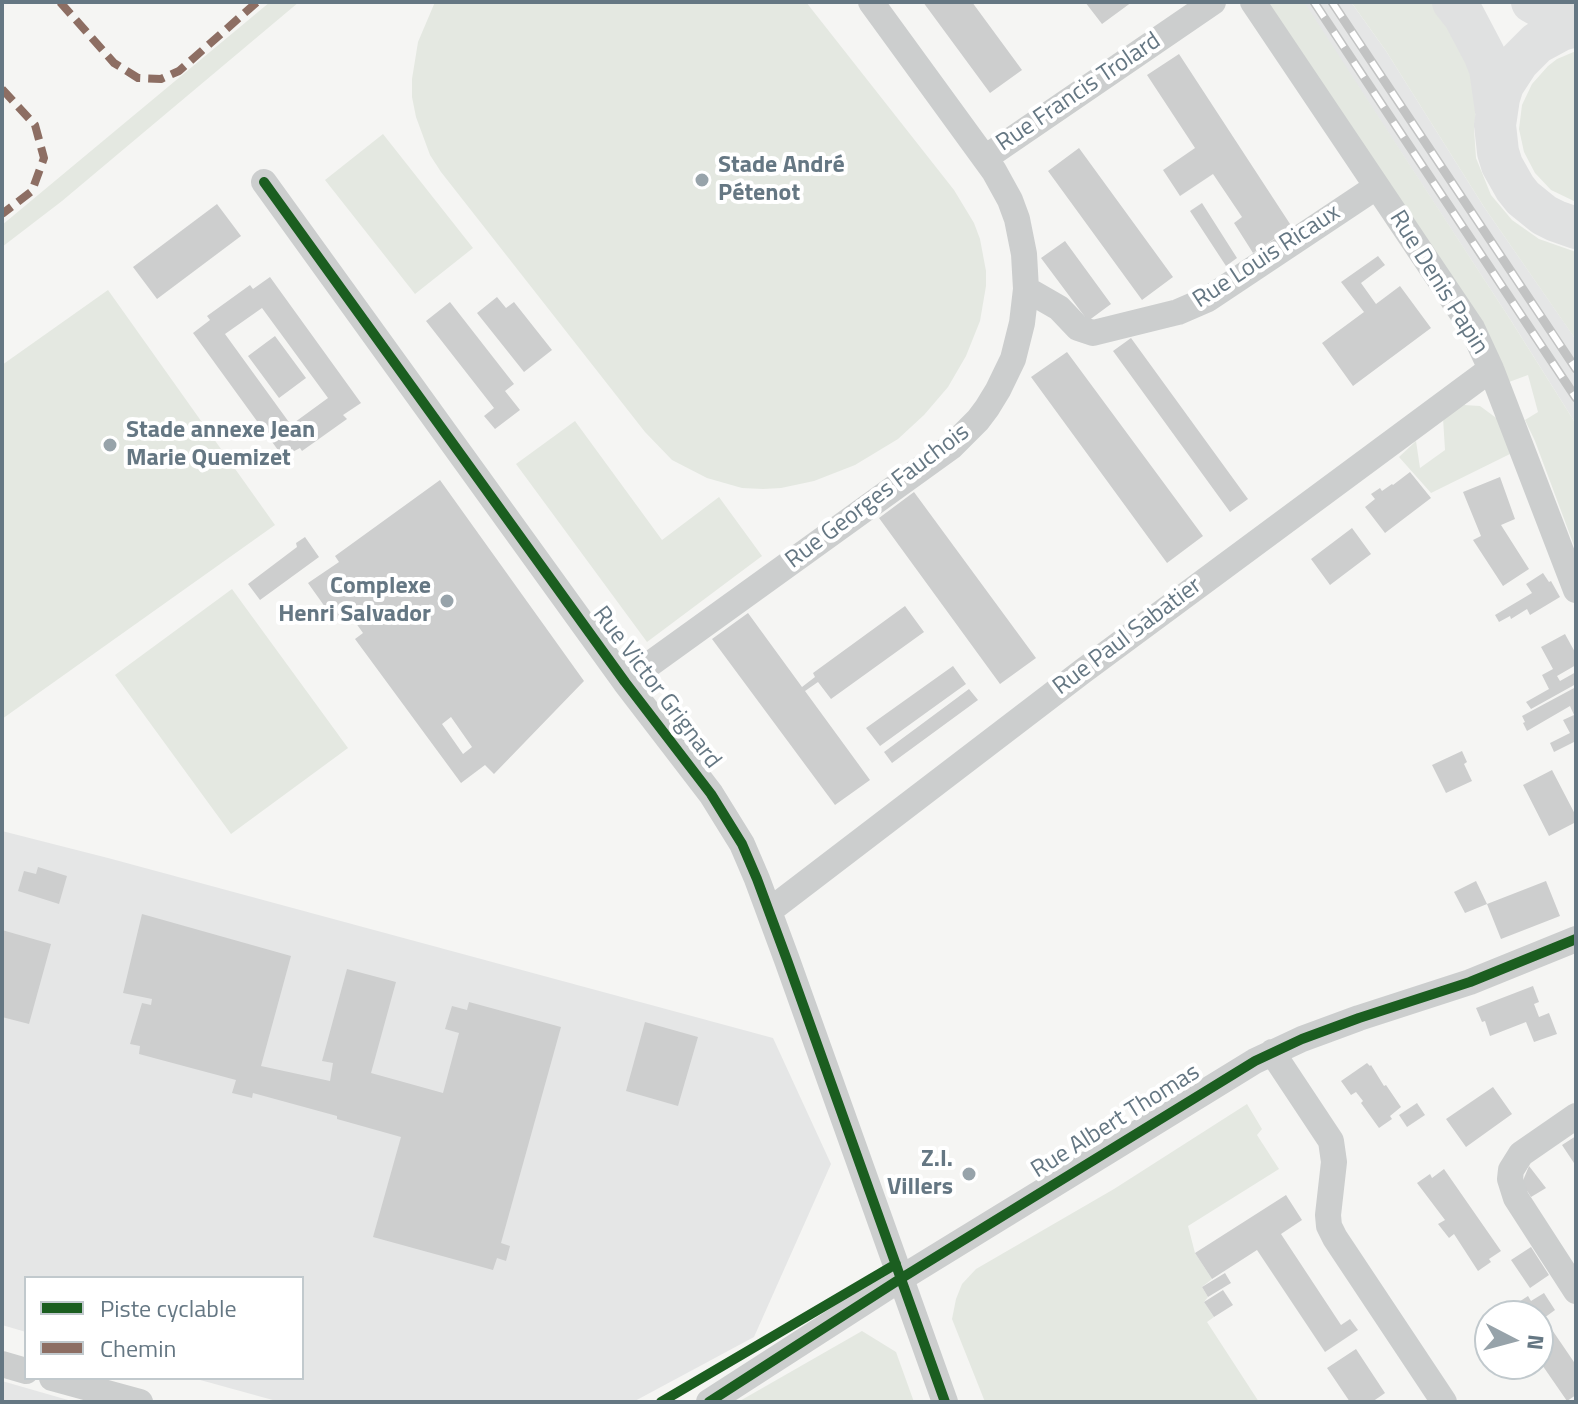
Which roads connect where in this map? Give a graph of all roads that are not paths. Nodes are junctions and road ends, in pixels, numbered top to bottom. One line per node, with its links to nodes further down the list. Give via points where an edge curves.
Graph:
1 (871, 2): 8 (street, Rue Georges Fauchois)
2 (1213, 2): 8 (street, Rue Francis Trolard)
3 (1253, 2): 10 (street, Rue Denis Papin)
4 (1453, 2): 7 (main road, via 1490,69)
5 (1532, 2): 6 (main road)
6 (1576, 24): 7 (main road, via 1526,52 1510,73)
7 (1496, 112): 11 (main road, via 1498,152 1515,188 1544,215)
8 (985, 158): 12 (street, Rue Georges Fauchois, via 1017,219)
9 (264, 182): 15 (street, Rue Victor Grignard)
10 (1376, 187): 12 (street, Rue Louis Ricaux, via 1208,299 1178,312 1093,333 1078,328 1059,308); 13 (street, Rue Denis Papin, via 1459,307)
11 (1576, 228)
12 (1026, 289): 15 (street, Rue Georges Fauchois, via 1013,359 987,408 964,435)
13 (1491, 369): 14 (street, Rue Denis Papin); 16 (street, Rue Paul Sabatier)
14 (1576, 590)
15 (625, 682): 16 (street, Rue Victor Grignard, via 721,809 749,859)
16 (769, 911): 20 (street, Rue Victor Grignard)
17 (1576, 939): 18 (street, Rue Albert Thomas)
18 (1272, 1052): 20 (street, Rue Albert Thomas); 28 (street, via 1331,1141 1329,1226)
19 (1576, 1116): 21 (street, via 1521,1154 1510,1179 1516,1198)
20 (900, 1279): 26 (street, Rue Albert Thomas); 27 (street, Rue Victor Grignard)
21 (1576, 1291)
22 (2, 1364): 23 (street)
23 (24, 1370)
24 (59, 1380): 25 (street)
25 (140, 1402)
26 (709, 1402)
27 (945, 1402)
28 (1444, 1402)

